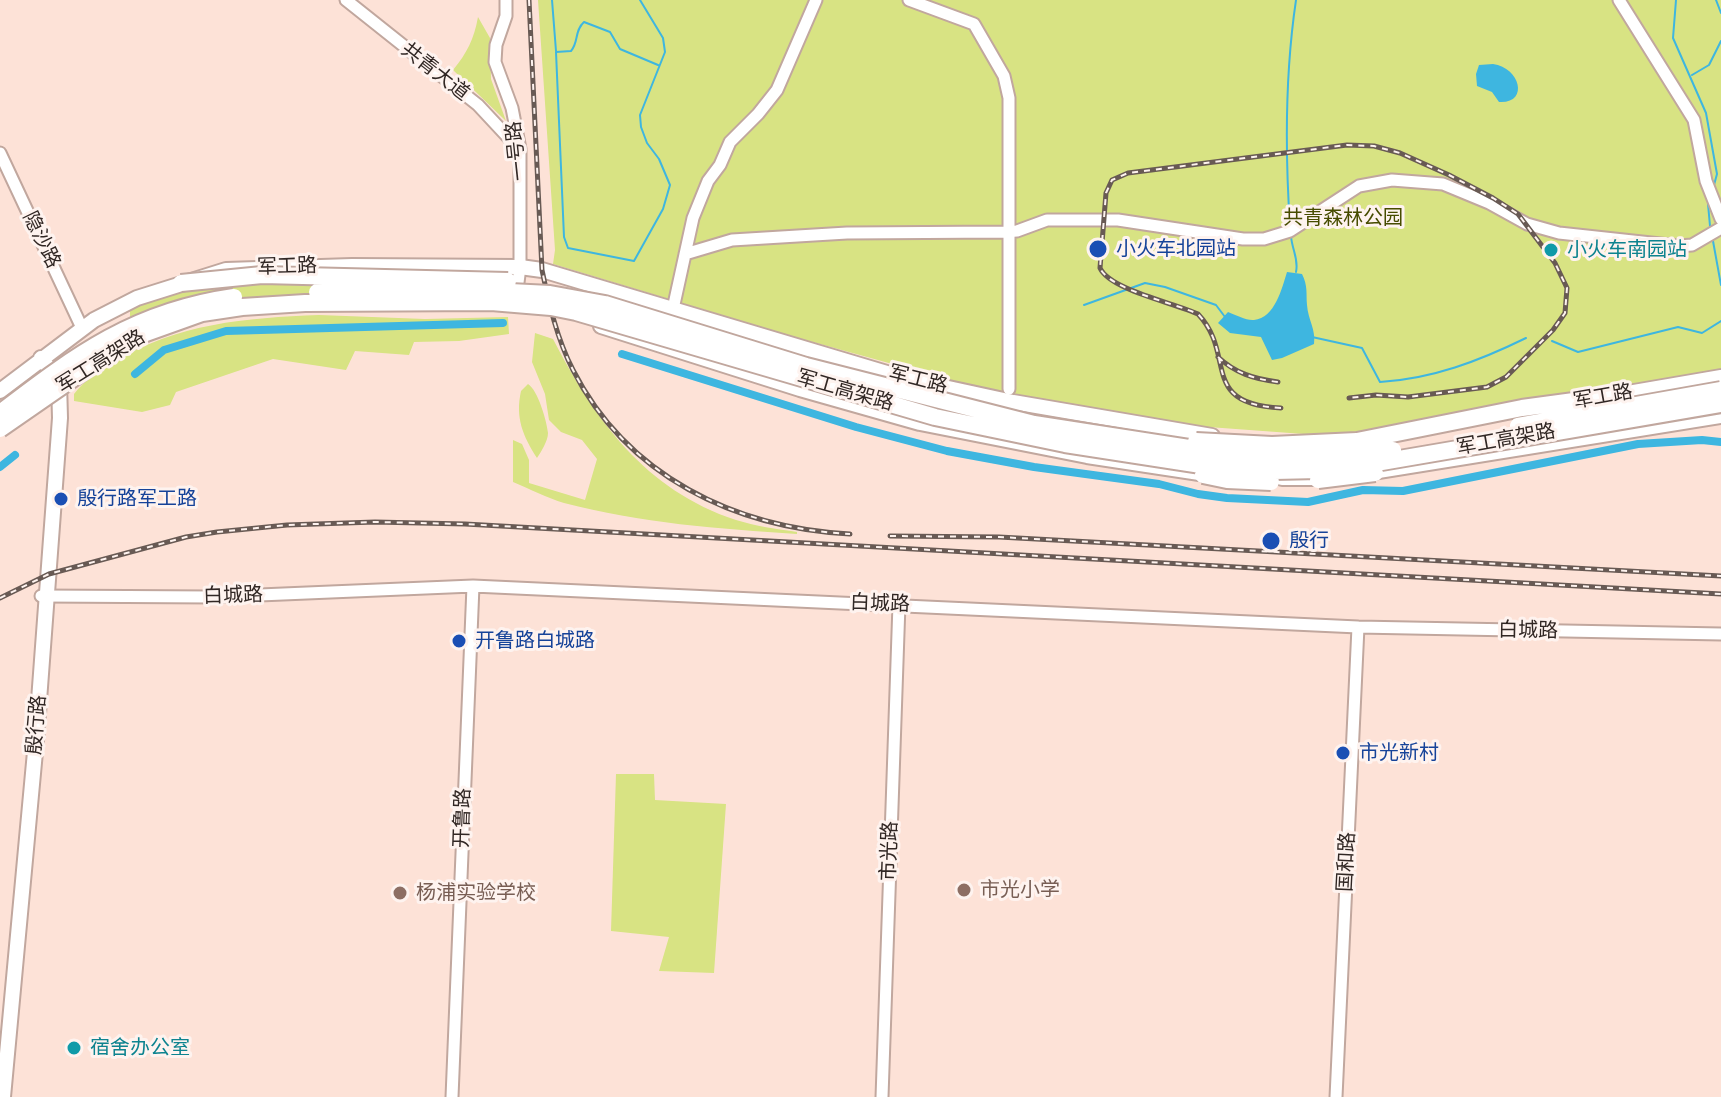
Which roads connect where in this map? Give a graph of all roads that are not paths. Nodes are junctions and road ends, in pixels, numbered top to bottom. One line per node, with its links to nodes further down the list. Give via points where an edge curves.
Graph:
1 (346, 0): 6 (street, 共青大道, via 478,105)
2 (506, 0): 6 (street, 一号路, via 495,62)
3 (816, 0): 11 (street, via 777,90 730,142 708,181)
4 (909, 0): 10 (street, via 974,24 1004,76 1009,98)
5 (1619, 0): 8 (street, via 1694,120 1706,181)
6 (520, 149): 12 (street, 一号路)
7 (0, 153): 18 (street, 隐沙路)
8 (1721, 219)
9 (1721, 228): 10 (street, via 1692,245 1679,246 1559,233 1527,224 1443,184 1392,180 1359,186 1290,231 1264,239 1118,220 1047,220)
10 (1010, 231): 11 (street, via 757,238); 23 (street)
11 (685, 254): 17 (street)
12 (520, 267): 13 (main road, 军工路, via 274,267 226,270); 16 (street, 一号路); 17 (main road, 军工路)
13 (181, 283): 14 (highway, bridge, via 262,275 496,280 551,287); 15 (main road, 军工路)
14 (587, 299): 30 (highway, 军工高架路, bridge, via 475,291 334,292 240,296 185,305 137,322 64,363); 32 (highway, 军工高架路, bridge, via 937,401)
15 (125, 304): 18 (main road, 军工路); 19 (main road, via 123,323)
16 (516, 307): 19 (main road, 军工路, via 242,311 169,322); 31 (main road, 军工路, via 588,321 920,423 1216,475 1329,478)
17 (673, 309): 27 (main road, 军工路, via 907,379 1266,445 1360,445)
18 (82, 328): 20 (main road, 军工路); 22 (main road, 军工路, via 84,350)
19 (134, 334): 22 (main road, 军工路)
20 (36, 362): 22 (main road, 殷行路); 25 (main road, 军工路)
21 (1721, 377): 27 (main road, 军工路)
22 (54, 386): 30 (main road, 军工路); 35 (main road, 殷行路)
23 (1009, 389)
24 (1721, 390): 32 (highway, 军工高架路, bridge, via 1326,458 1247,457)
25 (0, 391)
26 (0, 400): 30 (main road, via 9,407)
27 (1574, 401): 32 (highway, bridge, via 1357,441)
28 (1721, 404): 33 (highway, 军工高架路, bridge, via 1319,470 1227,469)
29 (1721, 416): 31 (main road, 军工路)
30 (2, 425): 33 (highway, 军工高架路, bridge, via 117,348 202,313 305,303 491,302 576,312 935,417)
31 (1576, 438): 33 (highway, bridge, via 1526,441 1346,479 1280,482 1227,480)
32 (1135, 441)
33 (1101, 450)
34 (473, 586): 35 (street, 白城路, via 212,597); 36 (street, 白城路); 41 (street, 开鲁路)
35 (44, 596): 39 (main road, 殷行路); 40 (main road, 殷行路)
36 (899, 604): 37 (street, 白城路); 42 (street, 市光路)
37 (1358, 627): 38 (street, 白城路); 43 (street, 国和路)
38 (1721, 634)
39 (0, 1048)
40 (3, 1097)
41 (452, 1097)
42 (882, 1097)
43 (1336, 1097)

